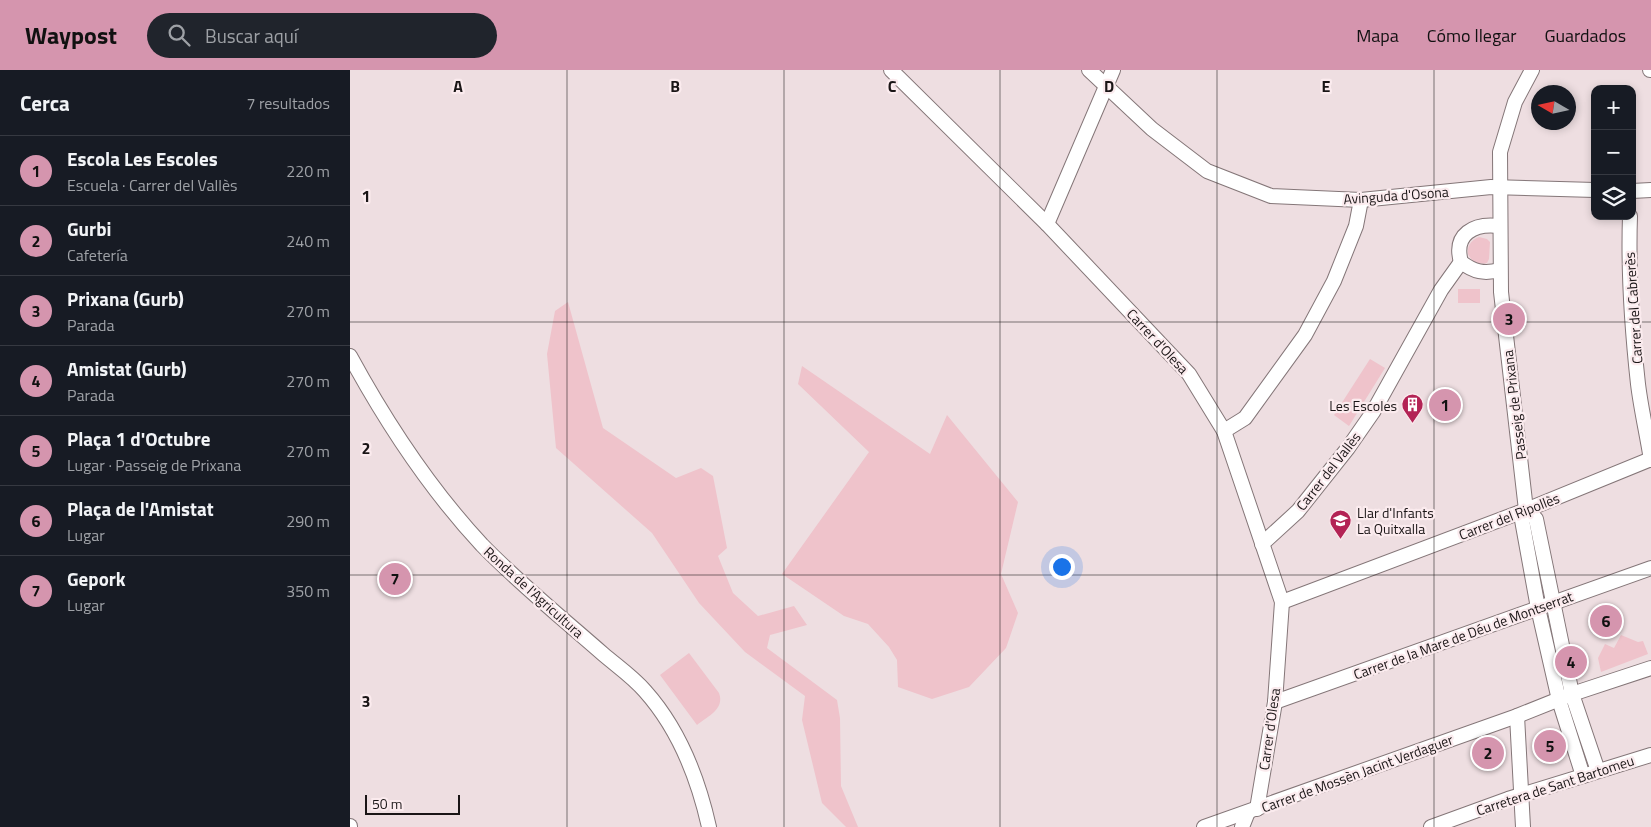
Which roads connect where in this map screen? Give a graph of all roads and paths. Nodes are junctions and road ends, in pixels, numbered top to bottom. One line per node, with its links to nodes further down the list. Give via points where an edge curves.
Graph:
1 (891, 70): 12 (street, Carrer d'Olesa)
2 (1089, 70): 5 (street, Avinguda d'Osona)
3 (1113, 70): 5 (street)
4 (1532, 70): 6 (street, via 1515,102 1500,152)
5 (1106, 87): 10 (street, Avinguda d'Osona, via 1152,129 1207,171 1271,196); 12 (street)
6 (1500, 187): 7 (street, Avinguda d'Osona); 10 (street, Avinguda d'Osona); 13 (street)
7 (1591, 190)
8 (1651, 190): 9 (street)
9 (1636, 191)
10 (1361, 200): 17 (street, via 1356,226 1334,281 1305,335 1245,418)
11 (1630, 220): 18 (street, Carrer del Cabrerès, via 1631,306 1638,386)
12 (1047, 224): 17 (street, Carrer d'Olesa, via 1189,374)
13 (1499, 226): 14 (street, via 1474,228 1463,236 1458,251); 15 (street)
14 (1461, 262): 15 (street, via 1484,273); 20 (street, Carrer del Vallès, via 1443,287 1373,412 1348,448 1298,511)
15 (1500, 270): 19 (street, Passeig de Prixana)
16 (350, 356): 35 (street, Ronda de l'Agricultura, via 396,436 482,544 525,588 645,691 673,732 694,773)
17 (1224, 431): 20 (street, Carrer d'Olesa)
18 (1651, 460): 19 (street, Carrer del Ripollès)
19 (1526, 510): 22 (street, Carrer del Ripollès); 23 (street, Passeig de Prixana, via 1536,519); 24 (street, Passeig de Prixana, via 1522,520)
20 (1262, 544): 22 (street, Carrer d'Olesa)
21 (1651, 568): 23 (street, Carrer de la Mare de Déu de Montserrat)
22 (1282, 602): 28 (street, Carrer d'Olesa)
23 (1553, 602): 24 (street, Carrer de la Mare de Déu de Montserrat); 26 (street, Passeig de Prixana)
24 (1538, 608): 27 (street, Passeig de Prixana); 28 (street, Carrer de la Mare de Déu de Montserrat)
25 (1651, 668): 26 (street, Carrer de Mossèn Jacint Verdaguer)
26 (1572, 694): 27 (street, Carrer de Mossèn Jacint Verdaguer); 31 (street, Passeig de Prixana)
27 (1559, 700): 29 (street, Carrer de Mossèn Jacint Verdaguer); 32 (street, Passeig de Prixana)
28 (1275, 702): 34 (street, Carrer d'Olesa)
29 (1517, 716): 33 (street); 34 (street, Carrer de Mossèn Jacint Verdaguer)
30 (1651, 755): 31 (street, Carretera de Sant Bartomeu)
31 (1598, 771): 32 (street, Carretera de Sant Bartomeu)
32 (1583, 776): 33 (street, Carretera de Sant Bartomeu)
33 (1522, 795): 38 (street, Carretera de Sant Bartomeu); 39 (street)
34 (1252, 810): 36 (street, Carrer de Mossèn Jacint Verdaguer); 37 (street, Carrer d'Olesa)
35 (709, 827)
36 (1204, 827)
37 (1242, 827)
38 (1431, 827)
39 (1523, 827)

